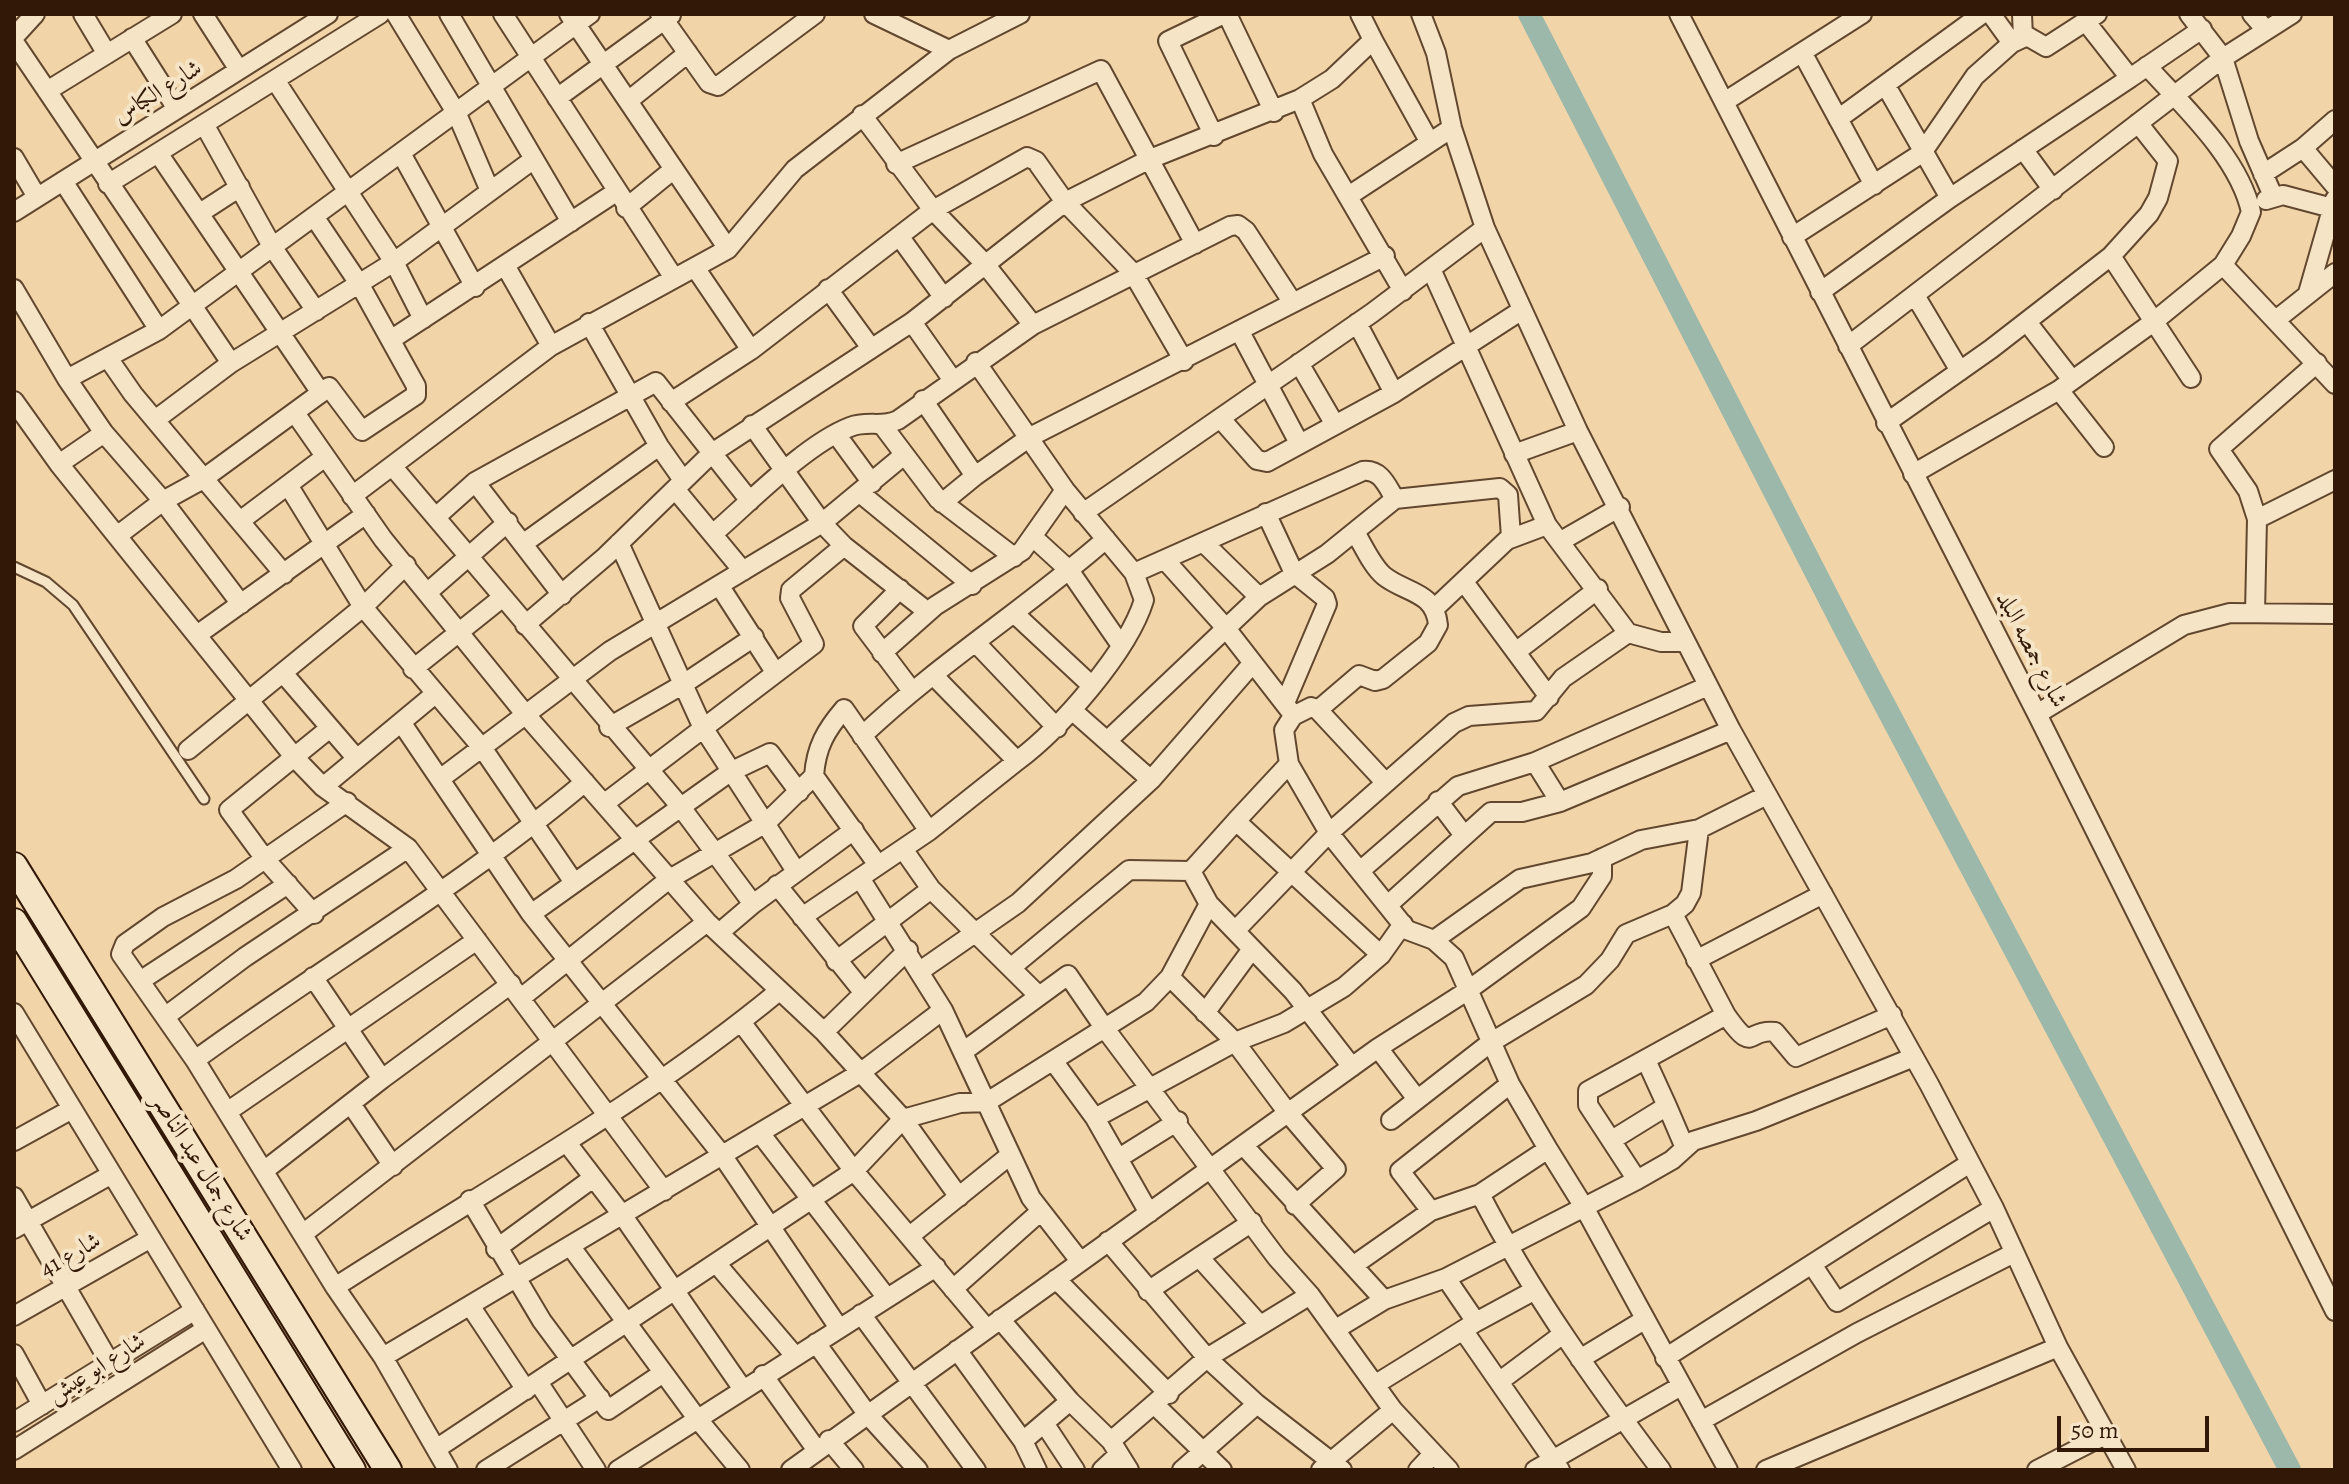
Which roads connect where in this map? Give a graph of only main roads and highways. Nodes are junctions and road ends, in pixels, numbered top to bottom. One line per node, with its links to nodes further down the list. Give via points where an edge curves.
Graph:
1 (14, 866): 4 (main road, شارع جمال عبد الناصر)
2 (14, 922): 3 (main road, شارع جمال عبد الناصر)
3 (352, 1470)
4 (388, 1470)

